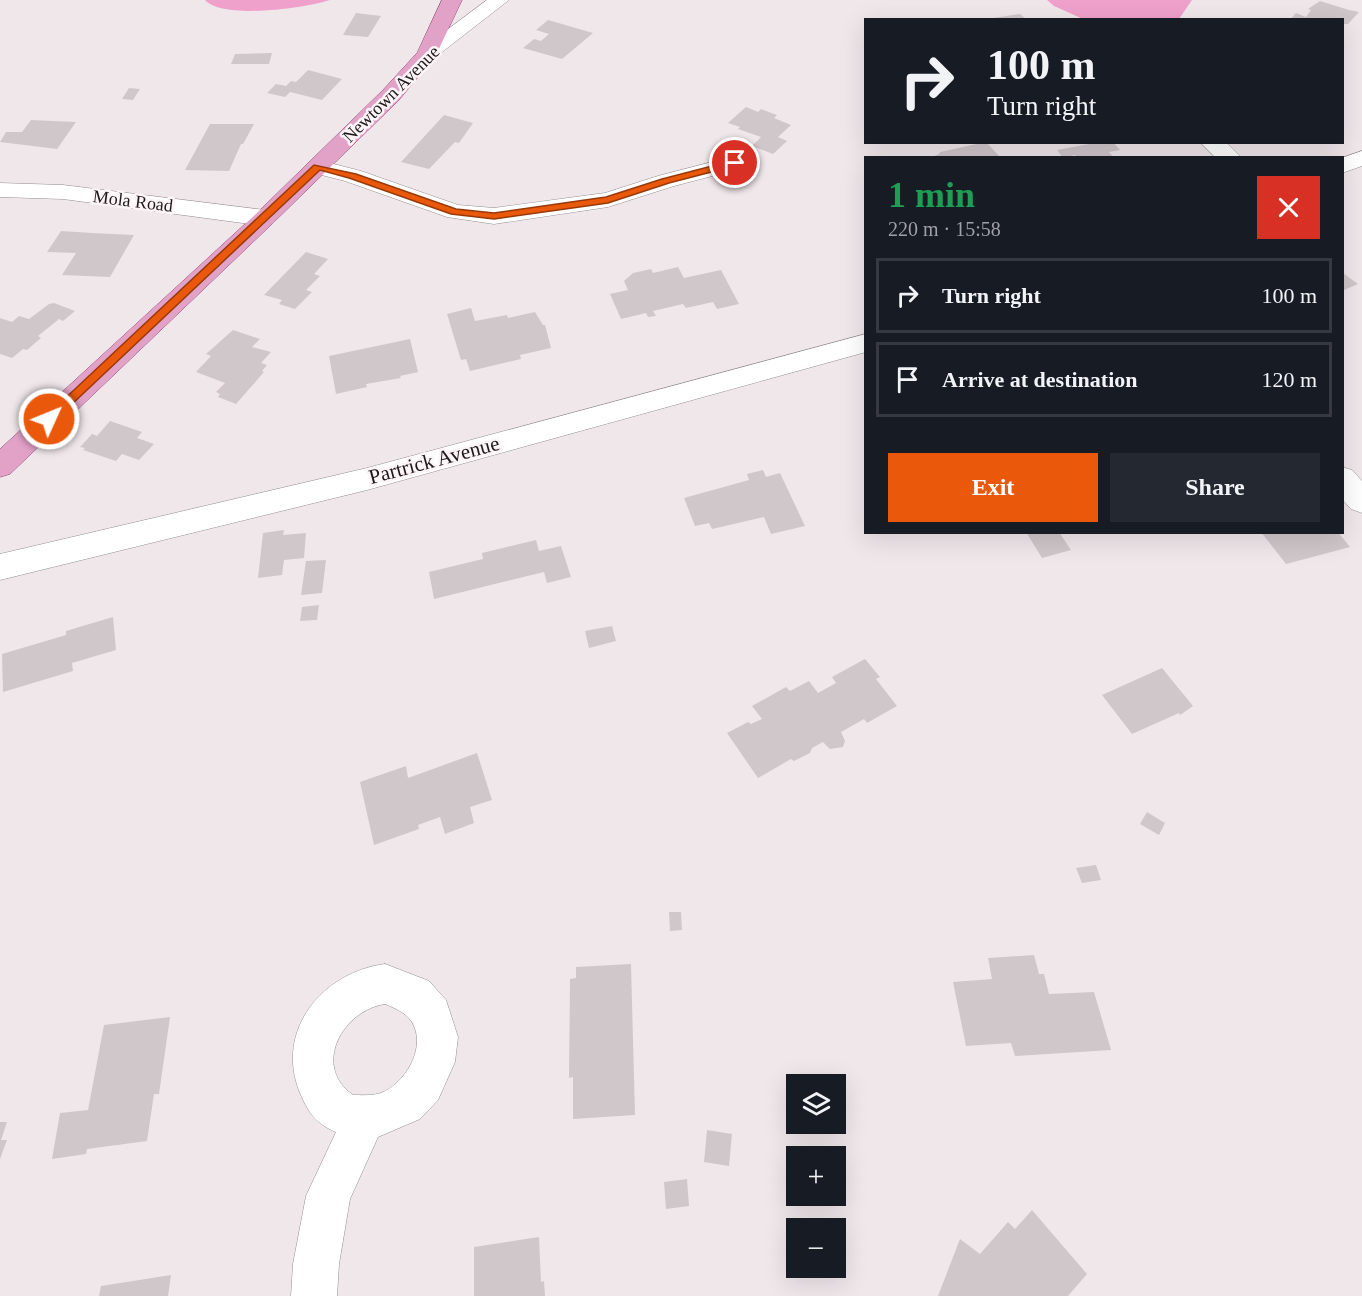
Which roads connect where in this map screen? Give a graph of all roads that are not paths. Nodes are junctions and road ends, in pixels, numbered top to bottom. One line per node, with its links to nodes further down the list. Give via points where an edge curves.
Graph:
1 (452, 0): 3 (main road)
2 (499, 0): 3 (street, Newtown Avenue)
3 (426, 55): 9 (main road, Newtown Avenue)
4 (1214, 144): 5 (street)
5 (1228, 156)
6 (1362, 158): 8 (street)
7 (735, 163): 9 (street, via 608,200 494,216 455,212)
8 (1344, 165)
9 (318, 167): 11 (main road, Newtown Avenue)
10 (0, 190): 11 (street, Mola Road, via 63,192)
11 (265, 218): 13 (main road, Newtown Avenue)
12 (864, 344): 16 (street, Partrick Avenue, via 367,479)
13 (3, 460)
14 (1344, 480): 15 (street)
15 (1362, 501)
16 (0, 567)
17 (365, 1118): 18 (street, via 328,1196)
18 (314, 1296)

